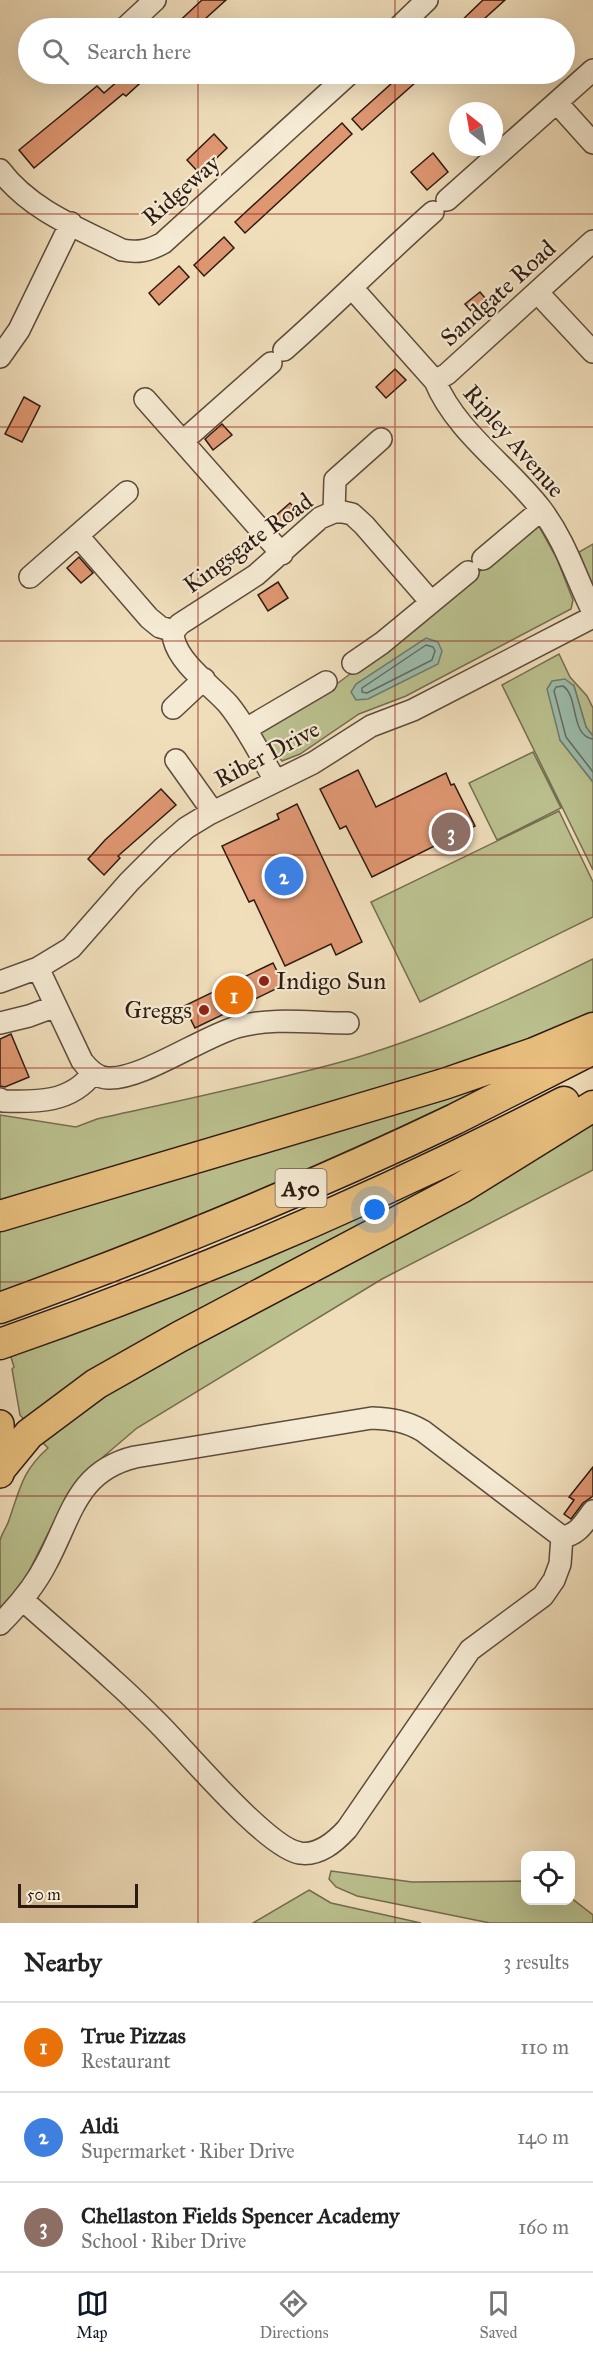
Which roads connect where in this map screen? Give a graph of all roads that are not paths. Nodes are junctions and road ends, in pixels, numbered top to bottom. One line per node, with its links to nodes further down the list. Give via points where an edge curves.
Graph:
1 (155, 0): 3 (street)
2 (427, 0): 4 (street)
3 (136, 18)
4 (409, 18)
5 (593, 69): 7 (street)
6 (338, 84): 10 (street, Ridgeway, via 156,247 134,252 122,250)
7 (557, 103): 8 (street); 12 (street, via 371,267)
8 (593, 143)
9 (0, 171): 10 (street, Ridgeway, via 32,204)
10 (71, 224): 15 (street, via 20,330)
11 (593, 241): 13 (street, Sandgate Road)
12 (353, 289): 16 (street, Ripley Avenue); 19 (street)
13 (537, 291): 14 (street); 16 (street, Sandgate Road)
14 (593, 352)
15 (0, 357)
16 (435, 381): 21 (street, Ripley Avenue, via 442,398 462,423)
17 (145, 399): 19 (street)
18 (381, 439): 22 (street, via 335,480)
19 (183, 441): 24 (street)
20 (127, 492): 23 (street)
21 (541, 510): 26 (street); 27 (street, Ripley Avenue, via 563,543)
22 (334, 512): 24 (street, Kingsgate Road, via 314,522); 26 (street, Kingsgate Road, via 352,514 364,525)
23 (78, 536): 25 (street); 28 (street, via 149,618)
24 (282, 554): 28 (street, Kingsgate Road)
25 (30, 576)
26 (431, 602): 29 (street)
27 (593, 615): 35 (street, Riber Drive, via 413,710 371,726 313,763)
28 (174, 631): 30 (street, via 178,650)
29 (353, 663)
30 (204, 679): 32 (street); 33 (street)
31 (326, 682): 33 (street)
32 (173, 708)
33 (246, 729): 35 (street)
34 (176, 760): 36 (street)
35 (275, 780): 36 (street, Riber Drive)
36 (213, 812): 37 (street, Riber Drive, via 163,848 71,948)
37 (38, 968): 38 (street, Riber Drive); 39 (street)
38 (0, 982)
39 (56, 1006): 40 (street); 44 (street, via 82,1061)
40 (0, 1023)
41 (348, 1023): 44 (street, via 254,1023 220,1033 133,1073 108,1078)
42 (593, 1028): 48 (highway, via 444,1084)
43 (593, 1049): 49 (highway, A50, via 348,1168 208,1228)
44 (93, 1073): 46 (street, via 86,1083 45,1102)
45 (593, 1087): 50 (highway, A50, via 474,1149 261,1244)
46 (0, 1099)
47 (593, 1106): 52 (highway, via 461,1188 179,1336 96,1384 29,1434)
48 (0, 1216)
49 (0, 1308)
50 (0, 1344)
51 (0, 1424): 52 (main road)
52 (1, 1471)
53 (593, 1511): 54 (street, via 579,1529)
54 (562, 1537): 55 (street, via 407,1422 372,1418 118,1461 82,1489); 55 (street, via 560,1564 543,1596 470,1650 347,1829 313,1852 287,1849 266,1835 152,1718)
55 (24, 1601): 56 (street)
56 (0, 1624)

